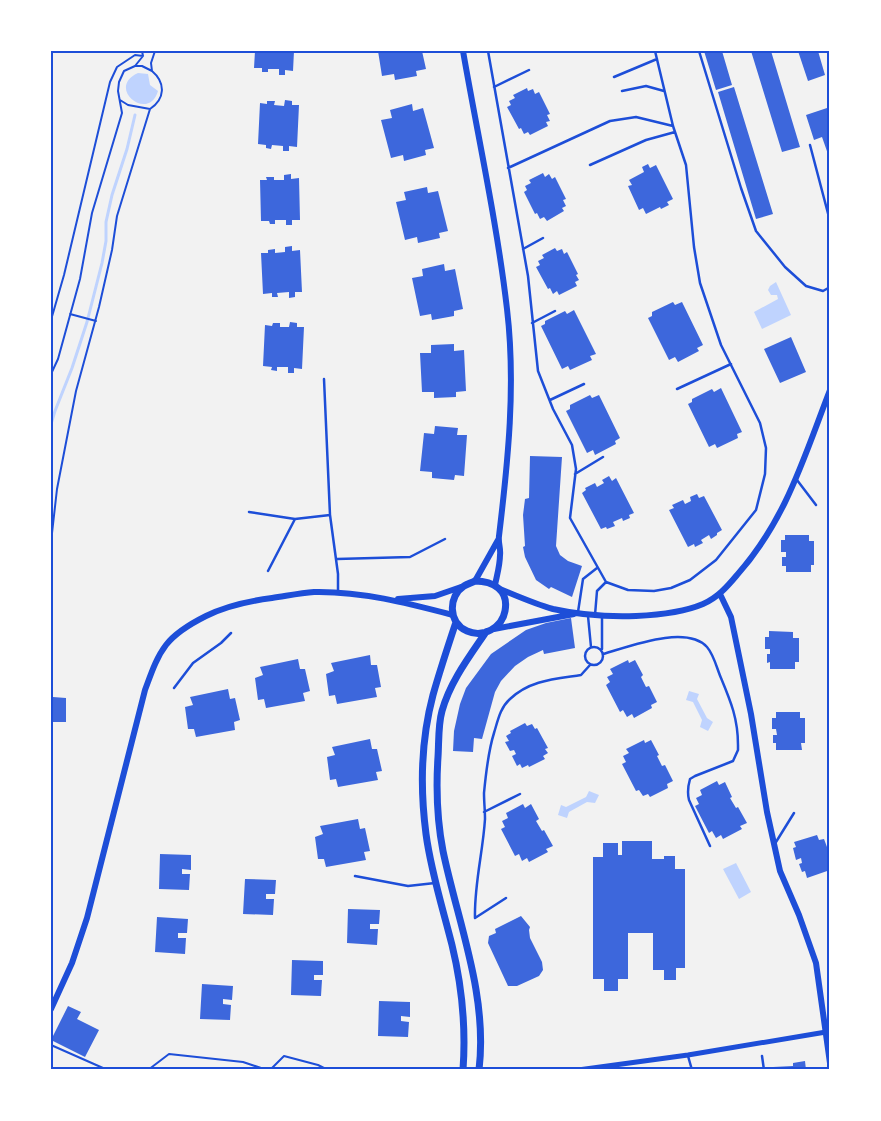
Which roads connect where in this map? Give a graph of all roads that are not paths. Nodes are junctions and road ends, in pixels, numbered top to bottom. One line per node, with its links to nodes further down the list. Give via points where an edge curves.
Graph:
1 (463, 51): 36 (street, via 498,244 510,339 511,407 507,474)
2 (488, 51): 8 (lane)
3 (655, 51): 5 (lane)
4 (699, 51): 19 (lane, via 756,231 785,267 806,286 823,291)
5 (657, 59): 7 (lane); 10 (lane)
6 (529, 70): 8 (lane)
7 (614, 77)
8 (494, 87): 15 (lane)
9 (622, 91): 10 (lane, via 646,86)
10 (665, 91): 11 (lane)
11 (673, 126): 12 (lane); 15 (lane, via 636,117 610,121)
12 (675, 132): 14 (lane, via 646,140); 22 (lane, via 686,164 700,284)
13 (810, 145): 16 (lane)
14 (590, 165)
15 (508, 168): 18 (lane)
16 (830, 221)
17 (543, 238): 18 (lane)
18 (523, 249): 21 (lane)
19 (830, 287)
20 (555, 311): 21 (lane)
21 (532, 324): 27 (lane, via 538,371)
22 (731, 364): 25 (lane); 41 (lane, via 760,423 766,448 765,474 756,510 716,560 690,580 654,591 628,590)
23 (324, 379): 33 (lane)
24 (584, 384): 27 (lane)
25 (677, 389)
26 (830, 390): 30 (street)
27 (550, 400): 29 (lane, via 572,445)
28 (603, 457): 29 (lane)
29 (575, 474): 38 (lane, via 570,518)
30 (796, 479): 31 (lane); 45 (street, via 762,545)
31 (816, 505)
32 (249, 512): 34 (lane)
33 (330, 515): 34 (lane); 37 (lane)
34 (295, 519): 39 (lane)
35 (445, 539): 37 (lane, via 410,557)
36 (498, 540): 40 (street); 43 (street)
37 (336, 559): 44 (lane)
38 (597, 568): 41 (lane); 47 (lane, via 583,579)
39 (268, 571)
40 (475, 581): 42 (main road); 43 (main road)
41 (606, 582): 49 (lane, via 597,591)
42 (464, 586): 46 (street, via 435,596); 50 (main road, via 453,600)
43 (497, 587): 47 (street, via 552,609); 51 (main road, via 505,596 505,613)
44 (338, 593): 46 (street); 66 (street, via 312,592 234,605 194,622 166,644 145,690 87,918 72,963)
45 (720, 594): 49 (street, via 681,611); 61 (street, via 731,617)
46 (387, 599): 50 (street)
47 (578, 614): 48 (street); 51 (street)
48 (588, 615): 49 (street); 54 (lane)
49 (599, 616): 55 (lane)
50 (454, 619): 52 (main road, via 467,631); 64 (main road, via 433,695 424,745 424,816)
51 (494, 629): 52 (main road)
52 (486, 632): 72 (main road, via 453,684 442,712 437,771 442,842 478,998)
53 (231, 633): 57 (lane, via 193,663)
54 (591, 647): 55 (lane); 56 (lane, via 584,657)
55 (603, 652): 56 (lane, via 599,665); 62 (lane, via 656,639 686,638 708,648 735,711 738,745 733,761 695,776 688,784 689,800)
56 (590, 665): 59 (lane, via 581,675 534,683 503,706 489,748)
57 (174, 688)
58 (520, 794): 59 (lane)
59 (484, 812): 65 (lane, via 474,900 475,918)
60 (794, 813): 61 (lane)
61 (774, 845): 67 (street, via 780,871 816,963)
62 (710, 846)
63 (355, 876): 64 (lane, via 408,886)
64 (436, 882): 71 (main road, via 462,997 465,1026)
65 (506, 898)
66 (52, 1007)
67 (826, 1032): 68 (street); 70 (street)
68 (688, 1055): 73 (street); 74 (lane)
69 (762, 1056): 75 (lane)
70 (830, 1063)
71 (463, 1070)
72 (480, 1070)
73 (578, 1070)
74 (692, 1070)
75 (764, 1070)

